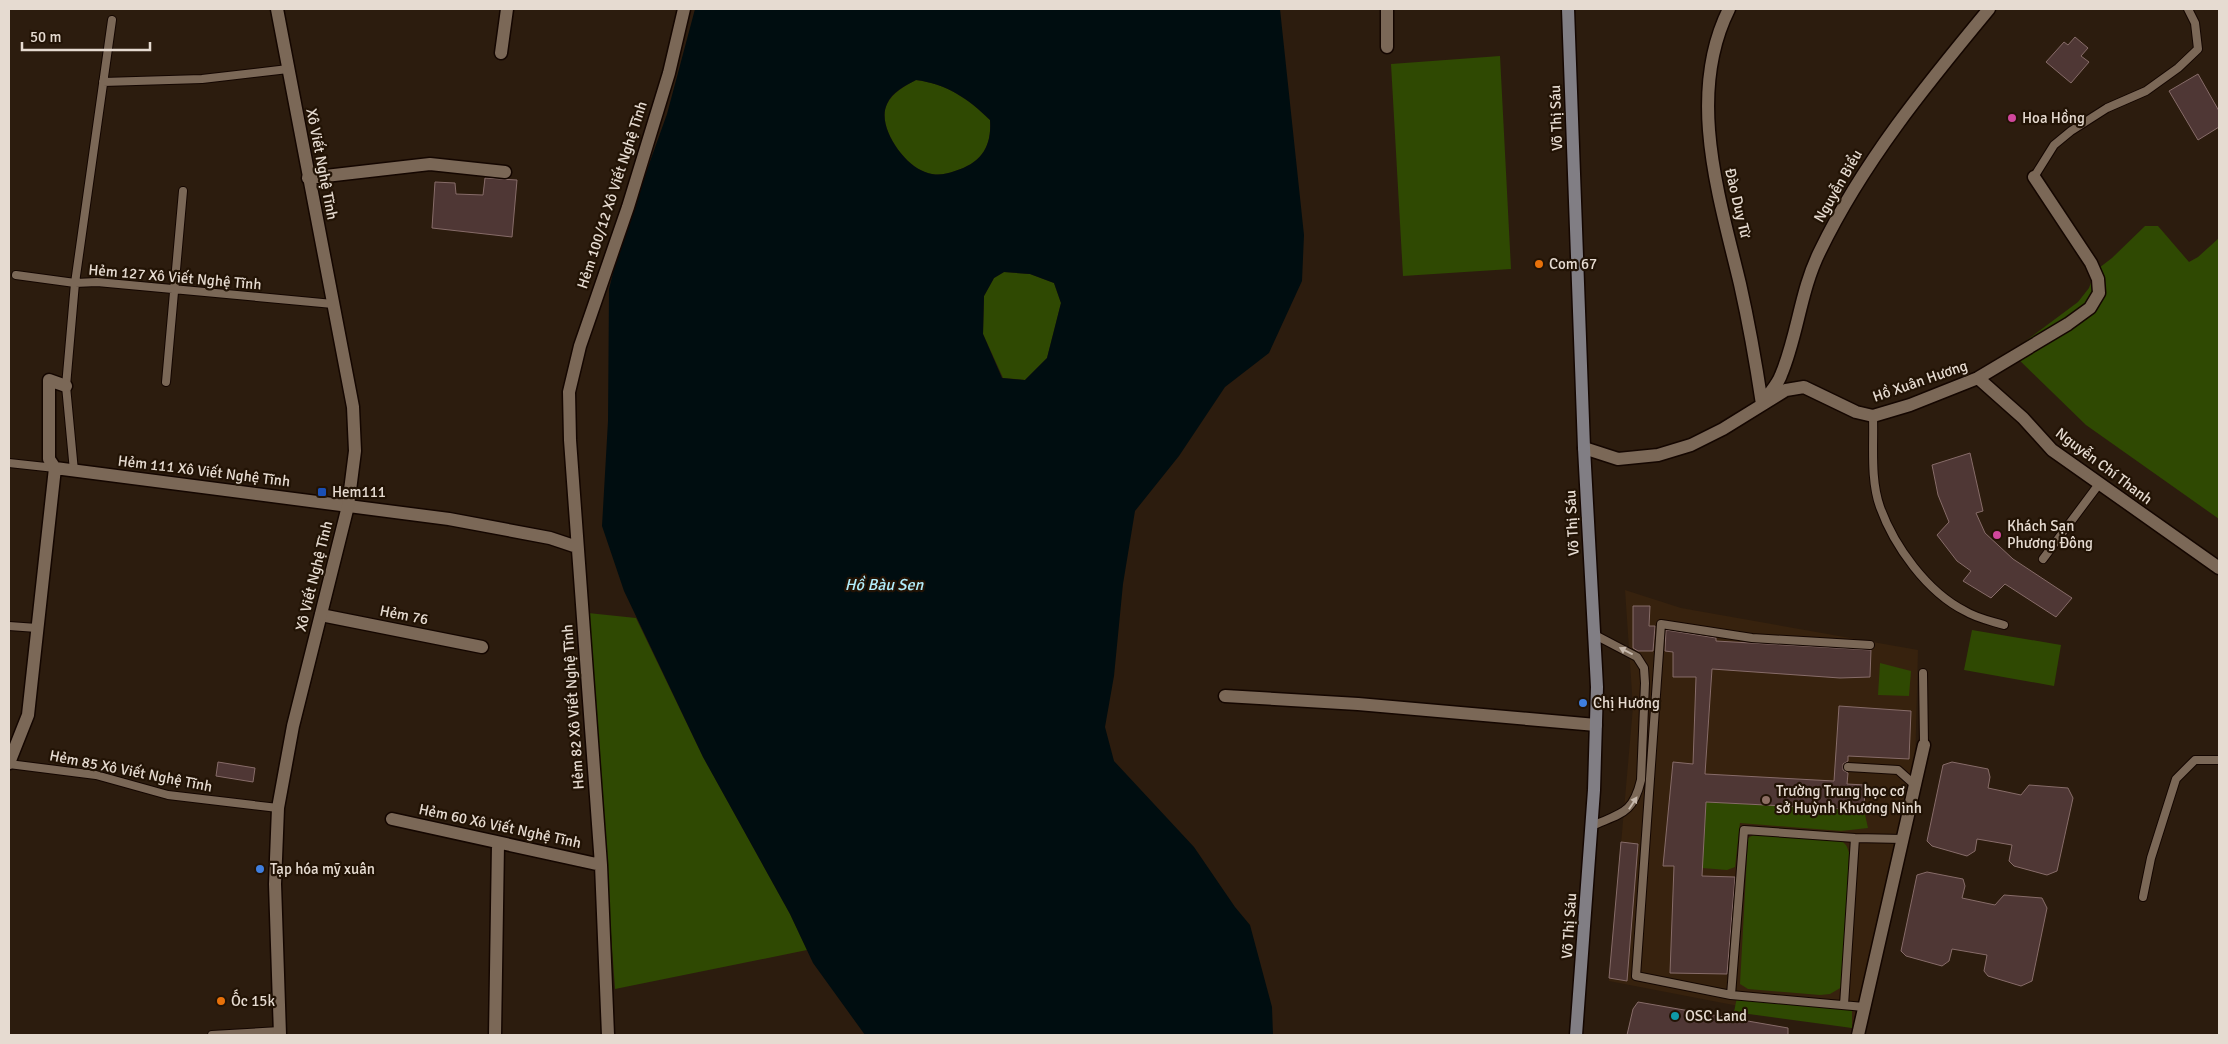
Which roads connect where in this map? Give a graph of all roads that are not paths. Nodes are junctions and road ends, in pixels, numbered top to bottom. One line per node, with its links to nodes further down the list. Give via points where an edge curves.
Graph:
1 (277, 9): 12 (street, Xô Viết Nghệ Tĩnh)
2 (507, 9): 11 (street)
3 (684, 9): 25 (street, Hẻm 100/12 Xô Viết Nghệ Tĩnh, via 669,72 628,207 580,346)
4 (1387, 9): 10 (street)
5 (1568, 9): 28 (main road, Võ Thị Sáu)
6 (1729, 9): 26 (street, Đào Duy Từ, via 1718,30 1711,68 1709,122 1712,156 1754,349)
7 (1989, 9): 26 (street, Nguyễn Biểu, via 1913,102 1877,152 1836,220 1806,285 1781,376)
8 (2188, 9): 15 (lane, via 2196,23 2198,49 2146,91 2108,108 2071,131 2054,145)
9 (112, 20): 13 (lane)
10 (1387, 47)
11 (502, 53)
12 (288, 69): 13 (lane, via 202,79); 16 (street, Xô Viết Nghệ Tĩnh)
13 (104, 82): 19 (lane)
14 (505, 172): 16 (street, via 430,164)
15 (2034, 177): 22 (street, Hồ Xuân Hương, via 2091,263 2098,279 2099,293 2090,308 2068,324)
16 (308, 178): 21 (street, Xô Viết Nghệ Tĩnh)
17 (183, 191): 20 (lane)
18 (16, 274): 19 (lane, Hẻm 127 Xô Viết Nghệ Tĩnh)
19 (75, 283): 20 (lane, Hẻm 127 Xô Viết Nghệ Tĩnh, via 97,282); 24 (lane)
20 (175, 291): 21 (lane, Hẻm 127 Xô Viết Nghệ Tĩnh); 23 (lane)
21 (333, 304): 33 (street, Xô Viết Nghệ Tĩnh, via 353,407 355,451)
22 (1978, 378): 27 (street, Hồ Xuân Hương); 32 (street, Nguyễn Chí Thanh, via 2023,418 2052,450)
23 (166, 382)
24 (66, 386): 30 (street, via 49,380 49,459); 31 (lane)
25 (569, 392): 34 (street, Hẻm 82 Xô Viết Nghệ Tĩnh)
26 (1762, 404): 27 (street, Hồ Xuân Hương, via 1786,390 1804,387 1856,412); 28 (street, Hồ Xuân Hương, via 1715,433 1658,455 1618,459)
27 (1873, 416): 38 (lane, via 1874,475 1880,506 1909,561 1930,586 1964,611)
28 (1584, 448): 41 (main road, Võ Thị Sáu)
29 (9, 463): 30 (lane)
30 (55, 468): 31 (street, Hẻm 111 Xô Viết Nghệ Tĩnh); 40 (street)
31 (74, 471): 33 (street, Hẻm 111 Xô Viết Nghệ Tĩnh)
32 (2099, 484): 35 (lane); 36 (street, Nguyễn Chí Thanh)
33 (348, 506): 34 (street, via 449,519 550,538); 37 (street, Xô Viết Nghệ Tĩnh)
34 (577, 547): 58 (street, Hẻm 82 Xô Viết Nghệ Tĩnh)
35 (2043, 559)
36 (2219, 568)
37 (321, 615): 43 (street, Hẻm 76); 52 (street, Xô Viết Nghệ Tĩnh, via 293,726)
38 (2004, 625)
39 (9, 626): 40 (lane)
40 (37, 628): 49 (street, via 28,715)
41 (1595, 636): 46 (main road, Võ Thị Sáu); 54 (lane, one-way to 41, via 1628,810 1638,796 1645,683 1644,668 1637,657)
42 (1870, 645): 60 (lane, via 1752,638 1661,624 1636,976)
43 (482, 647)
44 (1924, 673): 47 (lane)
45 (1225, 696): 46 (street)
46 (1596, 725): 54 (main road, Võ Thị Sáu)
47 (1924, 745): 51 (street)
48 (2219, 760): 59 (lane, via 2195,760 2176,779 2151,858)
49 (9, 763): 52 (lane, Hẻm 85 Xô Viết Nghệ Tĩnh, via 96,775 168,795)
50 (1848, 767): 51 (lane, via 1898,770)
51 (1916, 786): 56 (street)
52 (278, 808): 63 (street, Xô Viết Nghệ Tĩnh, via 275,884)
53 (392, 819): 57 (street, Hẻm 60 Xô Viết Nghệ Tĩnh)
54 (1592, 826): 67 (main road, Võ Thị Sáu)
55 (1855, 838): 56 (lane); 60 (lane, via 1744,830); 61 (lane)
56 (1903, 839): 62 (street)
57 (498, 844): 58 (street, Hẻm 60 Xô Viết Nghệ Tĩnh); 65 (street)
58 (601, 865): 66 (street, Hẻm 82 Xô Viết Nghệ Tĩnh)
59 (2143, 897)
60 (1731, 992): 61 (lane)
61 (1844, 1005): 62 (lane)
62 (1864, 1007): 68 (street)
63 (280, 1033): 64 (lane)
64 (212, 1035)
65 (495, 1035)
66 (608, 1035)
67 (1576, 1035)
68 (1858, 1035)

